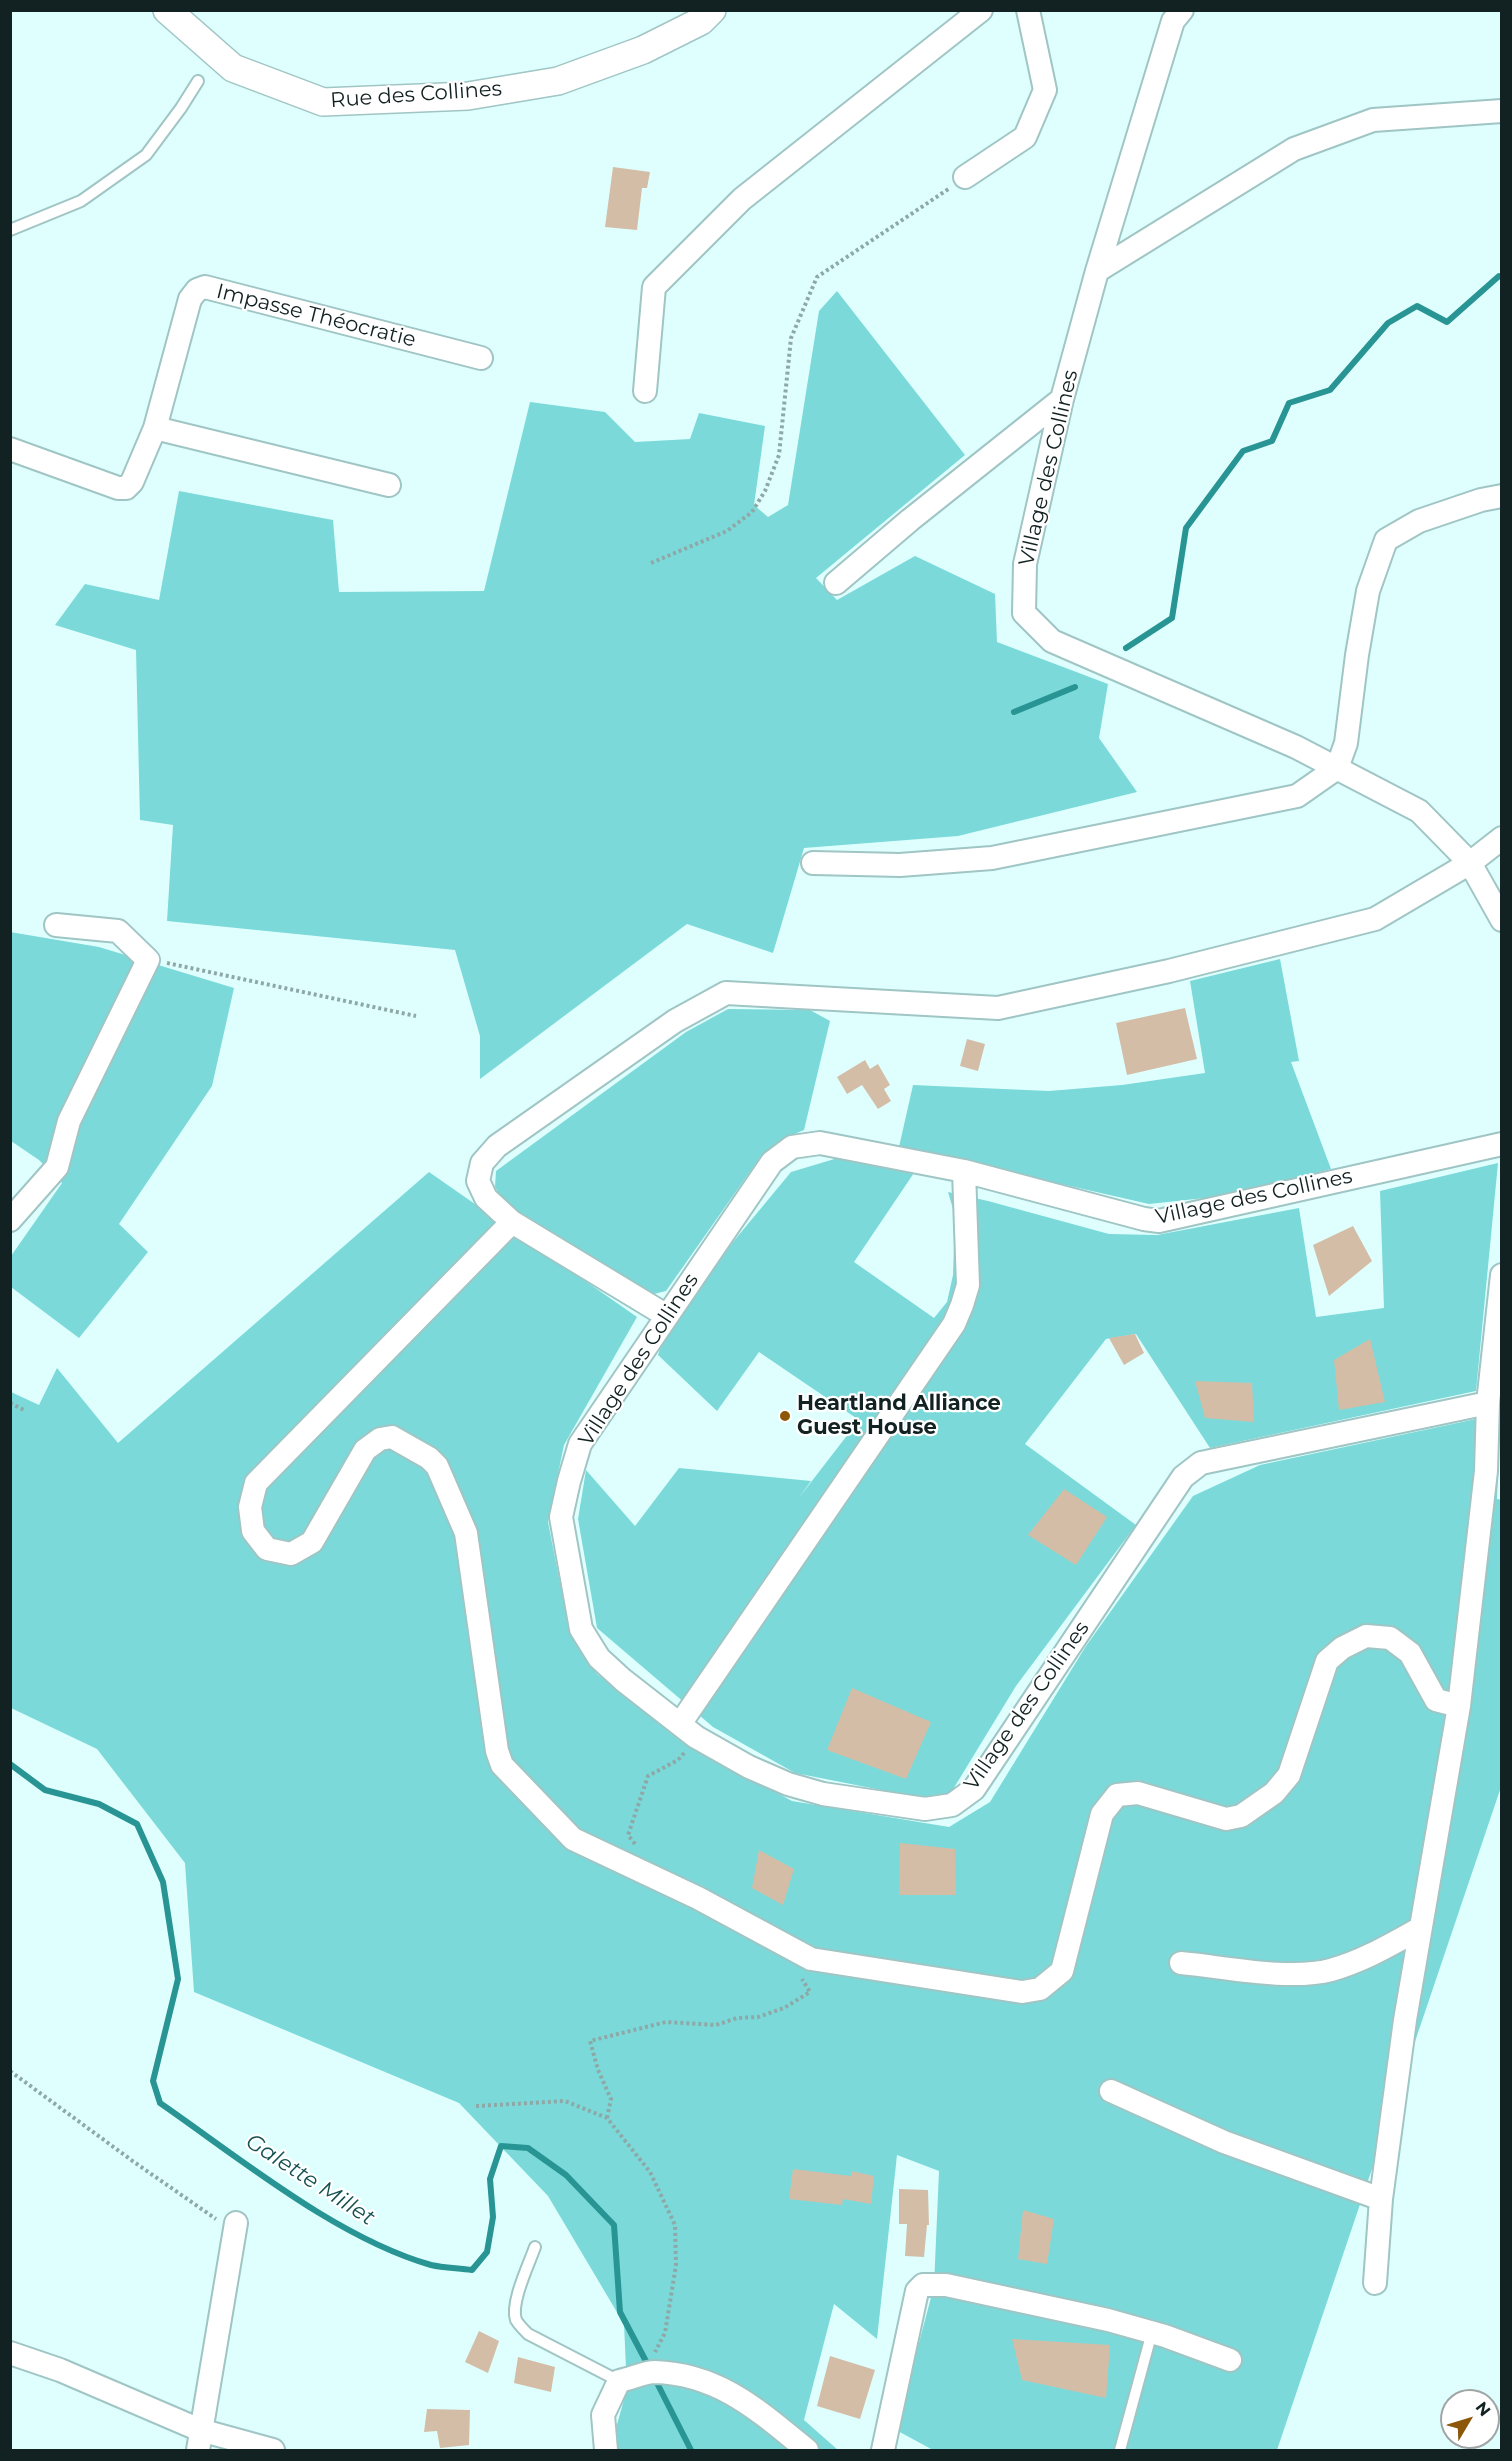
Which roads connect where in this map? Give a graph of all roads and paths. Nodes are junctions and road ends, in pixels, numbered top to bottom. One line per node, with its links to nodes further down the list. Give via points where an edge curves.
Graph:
1 (167, 10): 2 (street, Rue des Collines, via 233,68 323,102 468,96 558,81 643,50 701,21)
2 (712, 10)
3 (981, 10): 12 (street, via 742,199 654,286)
4 (1028, 10): 8 (street, via 1045,90 1025,137)
5 (1182, 10): 10 (street, Village des Collines, via 1173,21)
6 (198, 81): 9 (lane, via 146,155 81,201)
7 (1502, 111): 10 (street, via 1373,120 1294,149)
8 (965, 177): 18 (path, via 817,277 791,338 779,455 765,491 752,513 727,531)
9 (10, 230)
10 (1097, 271): 13 (street, Village des Collines)
11 (480, 358): 14 (street, Impasse Théocratie, via 205,287 196,290 190,299)
12 (645, 391)
13 (1062, 399): 19 (street); 20 (street, Village des Collines, via 1025,564 1024,613 1052,641)
14 (155, 428): 15 (street, Impasse Théocratie, via 126,488); 16 (street)
15 (10, 449)
16 (388, 485)
17 (1502, 496): 20 (street, via 1419,521 1386,540 1368,591 1346,742)
18 (651, 563)
19 (836, 583)
20 (1337, 768): 22 (street, via 1297,796 992,858 900,865); 23 (street, Village des Collines, via 1419,811)
21 (1502, 838): 23 (street)
22 (813, 862)
23 (1470, 863): 24 (street, Village des Collines); 31 (street, via 1375,919 1168,971 998,1008 726,993 675,1021 497,1146 482,1163 478,1181 486,1198)
24 (1502, 920)
25 (56, 925): 26 (street, via 118,932)
26 (148, 960): 27 (path); 30 (street, via 69,1121 57,1167)
27 (416, 1016)
28 (1502, 1144): 29 (street, Village des Collines, via 1159,1221)
29 (964, 1171): 33 (street, Village des Collines, via 819,1143 792,1147 772,1162); 38 (street, via 968,1284 954,1324)
30 (10, 1220)
31 (512, 1222): 33 (street); 37 (street, via 256,1482 250,1507 253,1531 267,1549 291,1554 312,1542 365,1450 380,1439 392,1437 437,1466 466,1533 502,1765 573,1839 698,1898 811,1959 1022,1992 1040,1989 1062,1971 1102,1814 1117,1795 1138,1793 1226,1819 1241,1816 1274,1793 1289,1775 1327,1661 1366,1636 1390,1638 1410,1653 1436,1700)
32 (1502, 1275): 35 (street)
33 (667, 1316): 38 (street, Village des Collines, via 580,1444 561,1517 581,1629 599,1658)
34 (10, 1403): 36 (path)
35 (1488, 1403): 37 (street, via 1486,1471); 38 (street, Village des Collines, via 1201,1463 1183,1477 974,1789 952,1805 925,1809 823,1794 749,1767)
36 (24, 1410)
37 (1459, 1706): 40 (street)
38 (688, 1730): 39 (path, via 678,1760 648,1776 628,1835)
39 (641, 1851)
40 (1419, 1929): 41 (street, via 1364,1959 1330,1970 1292,1974); 47 (street)
41 (1181, 1963)
42 (800, 1974): 46 (path, via 810,1992 784,2008 758,2017 716,2025 666,2022 590,2041 611,2099)
43 (10, 2071): 48 (path, via 134,2162)
44 (1111, 2091): 47 (street, via 1224,2142)
45 (476, 2106): 46 (path, via 565,2101)
46 (607, 2118): 54 (path, via 650,2172 675,2225 676,2265 665,2333 655,2352)
47 (1381, 2199): 50 (street)
48 (235, 2227): 56 (street)
49 (535, 2247): 55 (lane, via 516,2302 516,2319 521,2327)
50 (1375, 2283)
51 (1152, 2332): 53 (street); 60 (street, via 946,2285 923,2285 917,2291); 61 (lane)
52 (10, 2353): 56 (street, via 60,2370)
53 (1230, 2360)
54 (652, 2372): 55 (street); 59 (street, via 692,2376 739,2396)
55 (619, 2381): 58 (street, via 603,2415)
56 (199, 2440): 57 (street)
57 (273, 2451)
58 (606, 2451)
59 (807, 2451)
60 (883, 2451)
61 (1120, 2451)

